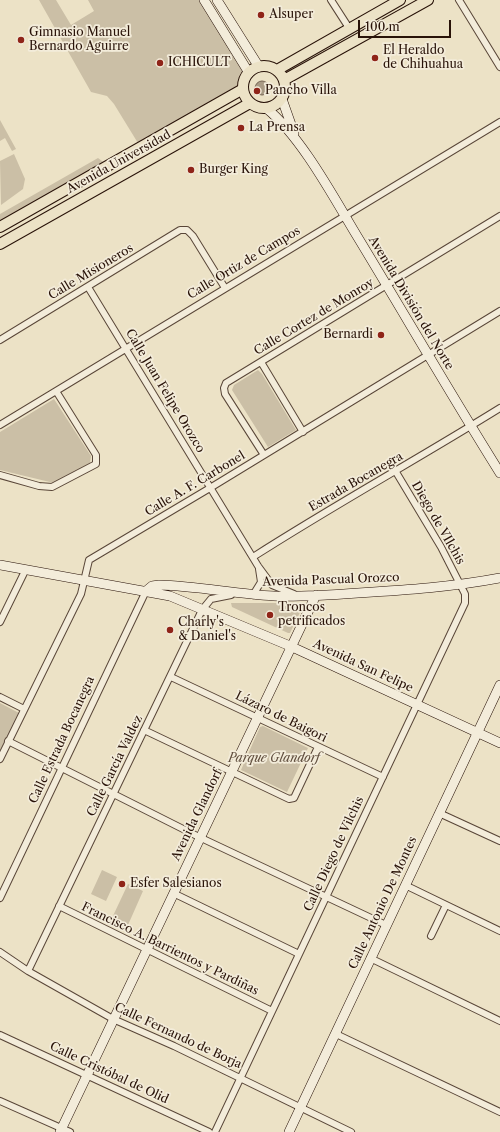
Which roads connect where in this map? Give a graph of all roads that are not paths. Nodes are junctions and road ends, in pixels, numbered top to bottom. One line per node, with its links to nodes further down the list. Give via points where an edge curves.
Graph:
1 (204, 0): 11 (main road)
2 (217, 0): 8 (main road)
3 (331, 0): 7 (street)
4 (400, 0): 7 (main road)
5 (428, 0): 12 (main road)
6 (459, 0): 9 (street)
7 (349, 28): 10 (main road)
8 (259, 67): 10 (main road, via 272,67); 11 (main road)
9 (500, 67)
10 (277, 70): 12 (main road)
11 (249, 73): 13 (main road)
12 (284, 80): 14 (main road, via 286,86)
13 (244, 89): 15 (main road); 21 (main road, Avenida Universidad)
14 (282, 99): 16 (main road); 18 (main road, Avenida División del Norte)
15 (250, 102): 16 (main road); 22 (main road, Avenida Universidad)
16 (266, 108): 18 (main road, Avenida División del Norte)
17 (500, 122): 19 (street, Calle Ortiz de Campos)
18 (301, 146): 19 (main road, Avenida División del Norte)
19 (344, 215): 24 (main road, Avenida División del Norte); 25 (street, Calle Ortiz de Campos)
20 (500, 216): 24 (street, Calle Cortez de Monroy)
21 (0, 227)
22 (0, 244)
23 (88, 286): 25 (street, Calle Misioneros, via 180,230 187,230); 27 (street, Calle Misioneros); 28 (street, Calle Juan Felipe Orozco)
24 (387, 286): 29 (main road, Avenida División del Norte); 30 (street, Calle Cortez de Monroy)
25 (225, 288): 28 (street, Calle Ortiz de Campos)
26 (500, 311): 29 (street, Calle A. F. Carbonel)
27 (0, 340)
28 (126, 348): 31 (street, Calle Ortiz de Campos); 40 (street, Calle Juan Felipe Orozco)
29 (428, 355): 34 (main road, Avenida División del Norte); 35 (street, Calle A. F. Carbonel)
30 (261, 362): 35 (street); 36 (street, Calle Cortez de Monroy, via 226,383 224,388)
31 (56, 391): 33 (street, Calle Ortiz de Campos); 39 (street, via 96,454 96,464 49,487)
32 (500, 408): 34 (street)
33 (0, 425)
34 (471, 426): 37 (street, Estrada Bocanegra); 38 (main road, Avenida División del Norte)
35 (303, 432): 36 (street, Calle A. F. Carbonel)
36 (264, 455): 40 (street, Calle A. F. Carbonel)
37 (396, 472): 41 (street, Estrada Bocanegra, via 316,517); 47 (street, Diego de VIlchis)
38 (500, 473)
39 (0, 475)
40 (210, 488): 41 (street, Calle Juan Felipe Orozco); 46 (street, Calle A. F. Carbonel, via 90,558 86,564)
41 (253, 557): 43 (street, Calle Juan Felipe Orozco)
42 (0, 565): 44 (main road, Avenida Pascual Orozco)
43 (258, 566): 50 (street, via 261,582); 52 (street, Calle Juan Felipe Orozco, via 275,587)
44 (25, 571): 46 (main road, Avenida Pascual Orozco); 54 (street)
45 (500, 578): 47 (main road, Avenida Pascual Orozco)
46 (85, 581): 48 (main road, Avenida Pascual Orozco); 60 (street, Calle A. F. Carbonel)
47 (460, 584): 51 (main road, Avenida Pascual Orozco); 59 (street, Calle Diego de Vilchis, via 465,594 465,603)
48 (146, 591): 49 (main road, Avenida Pascual Orozco, via 152,586 159,585 209,588); 53 (main road, Avenida San Felipe, via 170,596); 68 (street, Calle Estrada Bocanegra)
49 (240, 594): 50 (main road, Avenida Pascual Orozco); 53 (street, Calle García Valdez, via 216,597)
50 (253, 595): 52 (main road, Avenida Pascual Orozco)
51 (316, 595): 52 (main road, Avenida Pascual Orozco); 55 (main road, Avenida Glandorf)
52 (298, 596)
53 (202, 610): 55 (main road, Avenida San Felipe); 56 (street, Calle García Valdez)
54 (0, 622)
55 (290, 646): 59 (main road, Avenida San Felipe); 61 (main road, Avenida Glandorf)
56 (171, 677): 61 (street, Lázaro de Baigori); 62 (street, Calle García Valdez)
57 (500, 685): 63 (main road, Calle Antonio De Montes)
58 (0, 698): 60 (street)
59 (418, 704): 63 (main road, Avenida San Felipe); 70 (street, Calle Diego de Vilchis)
60 (24, 709): 64 (street, Calle A. F. Carbonel)
61 (256, 717): 66 (street, Lázaro de Baigori); 69 (main road, Avenida Glandorf)
62 (144, 730): 69 (street); 71 (street, Calle García Valdez)
63 (478, 733): 65 (main road, Avenida San Felipe); 72 (main road, Calle Antonio De Montes)
64 (8, 741): 67 (street, Calle A. F. Carbonel); 68 (street)
65 (500, 743)
66 (318, 747): 69 (street, via 292,799); 70 (street, Lázaro de Baigori)
67 (0, 759)
68 (60, 769): 71 (street); 78 (street, Calle Estrada Bocanegra)
69 (231, 772): 73 (main road, Avenida Glandorf)
70 (383, 777): 77 (street, Calle Diego de Vilchis)
71 (113, 794): 73 (street); 80 (street, Calle García Valdez)
72 (439, 813): 74 (street); 75 (main road, Calle Antonio De Montes)
73 (199, 837): 76 (main road, Avenida Glandorf); 77 (street)
74 (500, 841)
75 (405, 885): 79 (street); 81 (main road, Calle Antonio De Montes)
76 (173, 893): 84 (main road, Avenida Glandorf); 86 (street)
77 (326, 897): 81 (street); 86 (street, Calle Diego de Vilchis)
78 (0, 898)
79 (446, 905): 82 (street); 83 (street)
80 (59, 906): 84 (street, Francisco A. Barrientos y Pardiñas); 88 (street, Calle García Valdez)
81 (386, 925): 87 (main road, Calle Antonio De Montes)
82 (500, 931)
83 (431, 936)
84 (146, 950): 89 (street, Francisco A. Barrientos y Pardiñas); 90 (main road, Avenida Glandorf)
85 (0, 952): 88 (street, Calle Fernando de Borja)
86 (299, 954): 89 (street, Calle Diego de Vilchis)
87 (370, 958): 91 (street); 92 (main road, Calle Antonio De Montes)
88 (28, 971): 90 (street, Calle Fernando de Borja)
89 (272, 1011): 95 (street, Calle Diego de Vilchis)
90 (113, 1019): 94 (main road, Avenida Glandorf); 95 (street, Calle Fernando de Borja)
91 (500, 1021)
92 (336, 1034): 97 (main road, Calle Antonio De Montes); 98 (street)
93 (0, 1035): 94 (street, Calle Cristóbal de Olid)
94 (87, 1074): 99 (main road, Avenida Glandorf); 101 (street, Calle Cristóbal de Olid)
95 (240, 1078): 97 (street, Calle Fernando de Borja); 102 (street, Calle Diego de Vilchis)
96 (0, 1101): 99 (street)
97 (300, 1108): 103 (main road, Calle Antonio De Montes); 104 (street, Calle Fernando de Borja)
98 (500, 1112)
99 (61, 1130): 100 (street)
100 (70, 1132)
101 (209, 1132)
102 (215, 1132)
103 (289, 1132)
104 (351, 1132)

